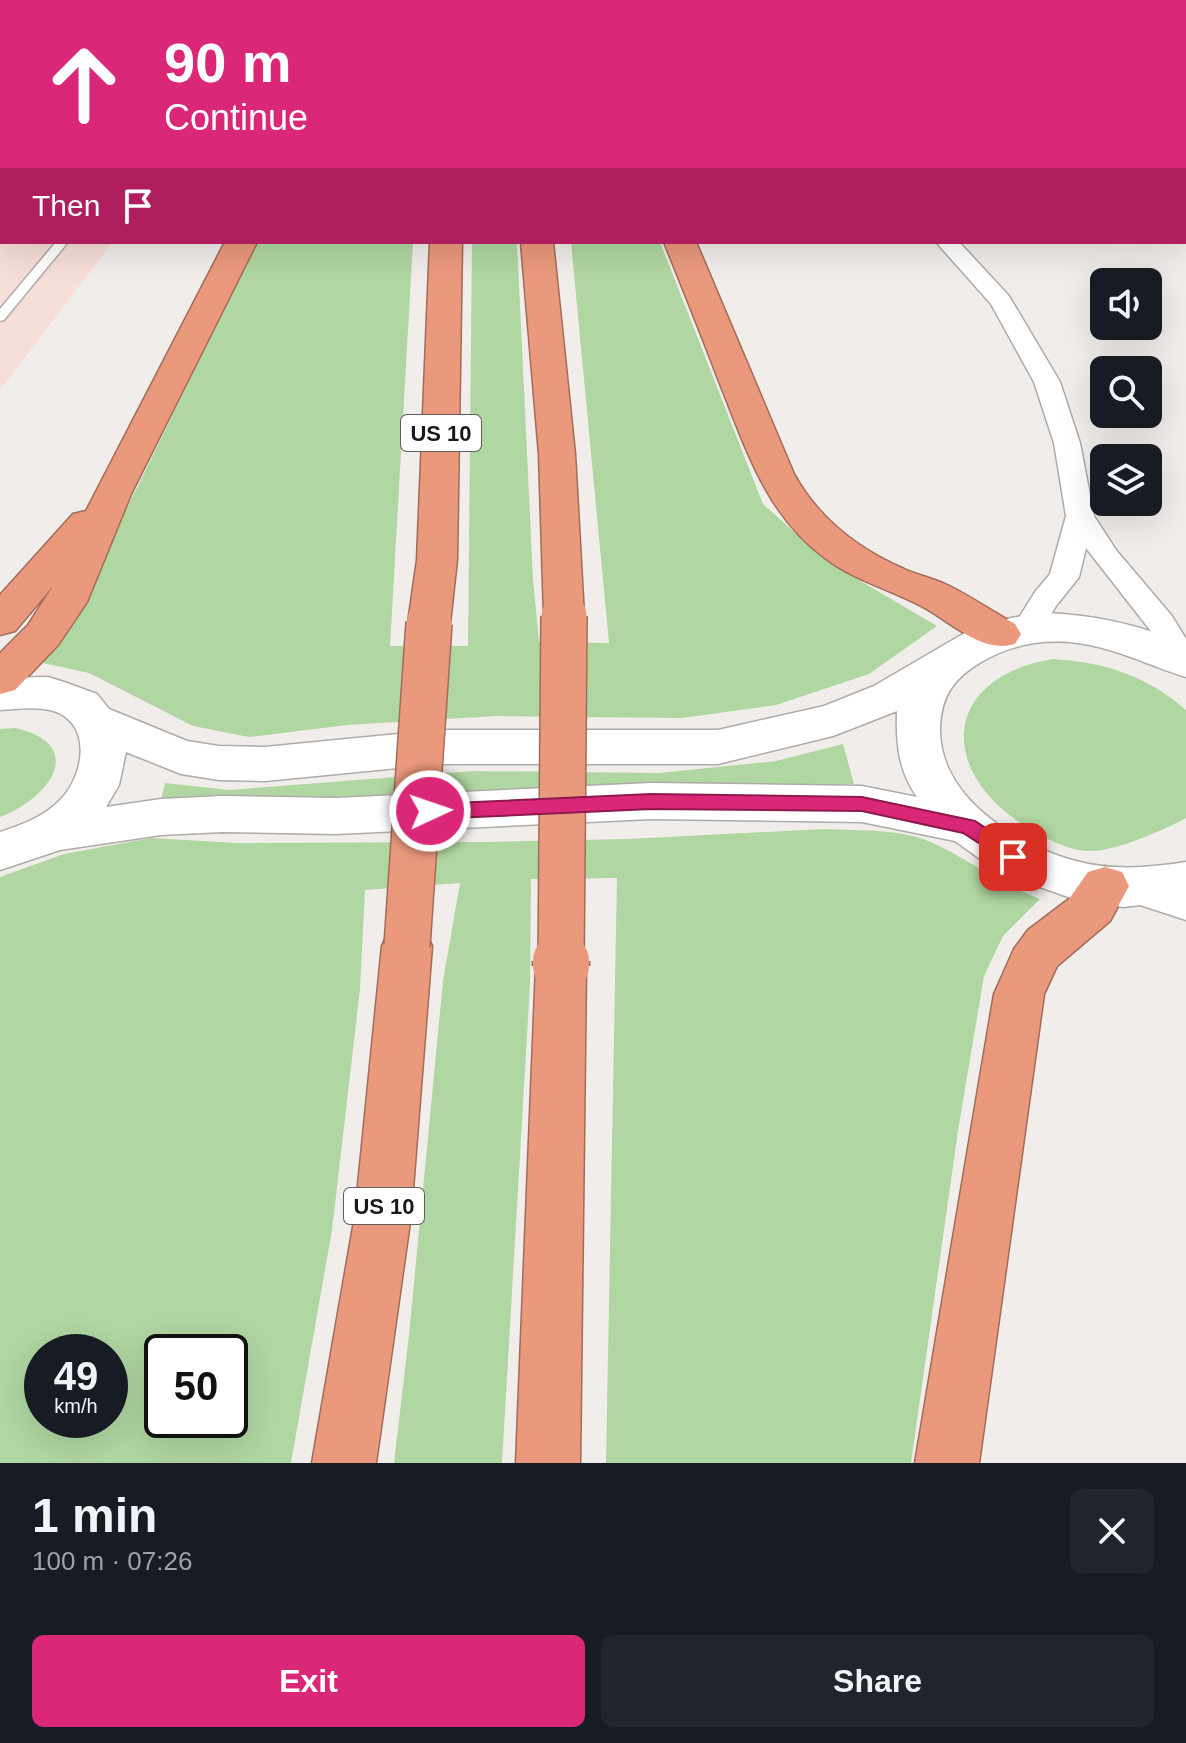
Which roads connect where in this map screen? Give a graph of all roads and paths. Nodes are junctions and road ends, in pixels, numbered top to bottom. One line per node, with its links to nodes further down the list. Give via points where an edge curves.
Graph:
1 (60, 244): 7 (lane)
2 (240, 244): 8 (highway)
3 (446, 244): 21 (highway, US 10, bridge, via 437,560 407,946 383,1215)
4 (537, 244): 22 (highway, bridge, via 557,454 564,616)
5 (681, 244): 11 (highway, via 775,474 799,515 853,558)
6 (949, 244): 9 (street, via 1001,301 1047,382 1067,443)
7 (0, 317)
8 (112, 494): 10 (highway); 14 (highway, via 67,602)
9 (1080, 516): 11 (street, via 1064,577); 12 (street)
10 (0, 621)
11 (1014, 632): 12 (main road, via 1066,627 1107,632); 13 (main road, via 971,646)
12 (1185, 662)
13 (946, 664): 16 (main road, via 889,697 833,720 718,747 439,747 265,764 219,763 181,757); 17 (main road, via 929,685 919,711 918,739 925,769)
14 (0, 679)
15 (0, 694): 16 (main road, via 49,694 77,704)
16 (97, 721): 18 (main road, via 106,741 106,765 96,790)
17 (968, 826): 18 (main road, via 862,804 651,801 336,816 161,817); 20 (main road, via 1030,866 1067,879)
18 (50, 833): 19 (main road)
19 (0, 851)
20 (1155, 889): 23 (highway, via 1092,912 1051,939 1029,965 1019,994)
21 (344, 1463)
22 (548, 1463)
23 (947, 1463)

